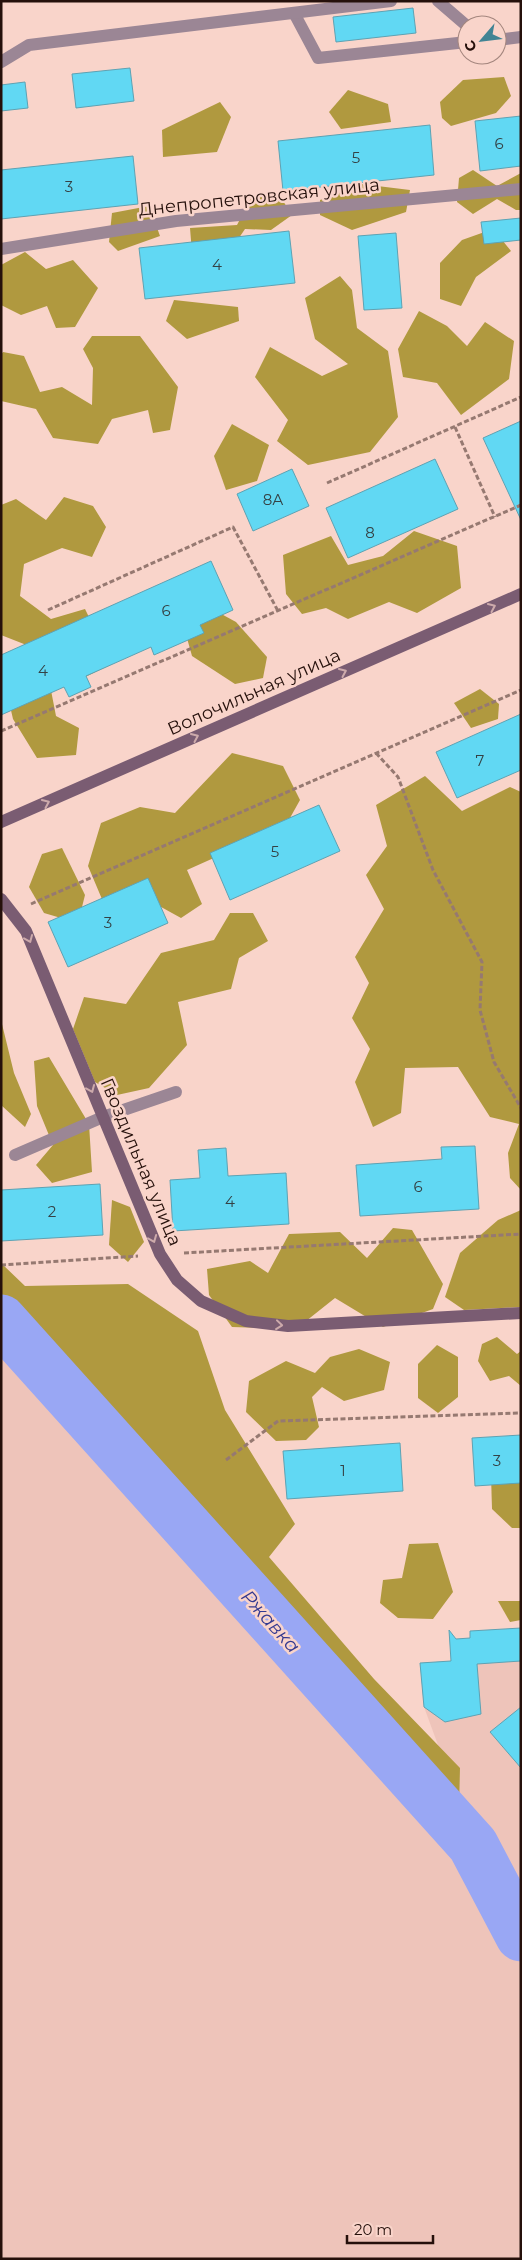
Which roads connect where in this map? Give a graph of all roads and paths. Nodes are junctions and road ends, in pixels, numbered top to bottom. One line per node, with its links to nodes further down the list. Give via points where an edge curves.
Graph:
1 (391, 1): 3 (lane)
2 (438, 1): 4 (lane)
3 (294, 13): 7 (lane, via 318,58); 8 (lane, via 29,45)
4 (457, 17)
5 (521, 37): 6 (lane)
6 (507, 39)
7 (457, 43)
8 (1, 62)
9 (521, 189): 10 (lane, Днепропетровская улица, via 176,221)
10 (1, 249)
11 (521, 397): 12 (path)
12 (456, 427): 13 (path); 15 (path)
13 (327, 483)
14 (521, 506): 15 (path)
15 (495, 517): 18 (path)
16 (521, 594): 22 (street, Волочильная улица, one-way to 16)
17 (48, 610): 18 (path, via 233,527)
18 (278, 611): 20 (path)
19 (521, 690): 21 (path)
20 (1, 731)
21 (376, 753): 24 (path); 26 (path, via 398,777 433,870 482,962 480,1010 494,1062)
22 (1, 822)
23 (1, 898): 24 (street, Гвоздильная улица)
24 (12, 912): 27 (street, Гвоздильная улица, one-way to 27, via 26,931)
25 (176, 1092): 27 (lane)
26 (521, 1108)
27 (103, 1117): 28 (lane); 30 (street, Гвоздильная улица, one-way to 30)
28 (15, 1155)
29 (521, 1234): 30 (path)
30 (160, 1254): 31 (path); 32 (street, Гвоздильная улица, one-way to 32, via 178,1280 201,1301 246,1321 288,1326)
31 (1, 1266)
32 (521, 1313)
33 (521, 1413): 34 (path, via 278,1421)
34 (226, 1460)

